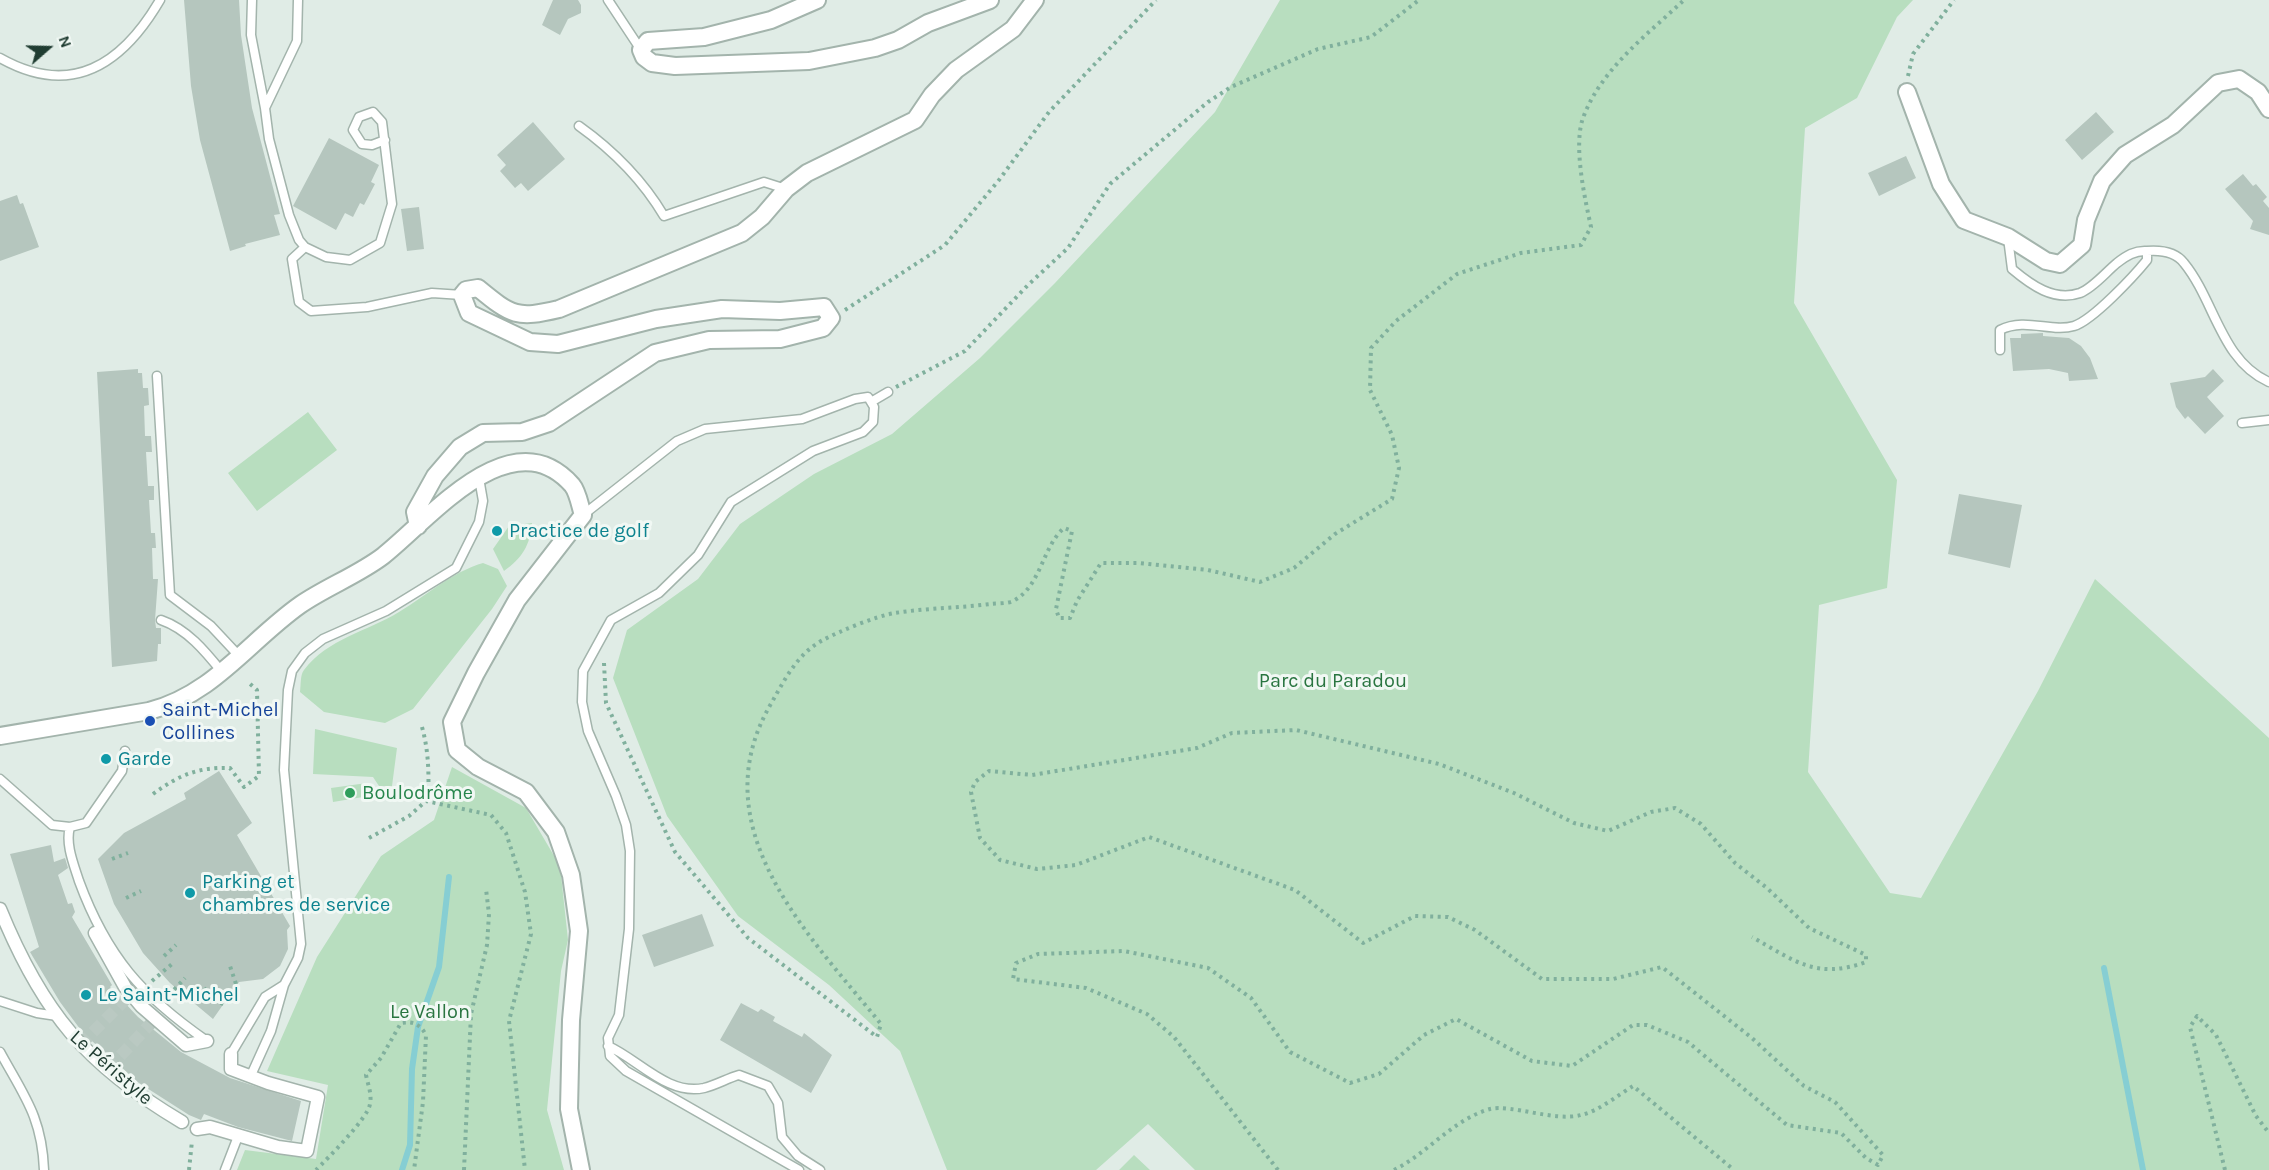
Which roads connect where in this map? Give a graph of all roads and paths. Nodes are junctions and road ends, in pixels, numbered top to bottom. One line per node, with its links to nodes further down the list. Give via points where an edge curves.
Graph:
1 (160, 0): 13 (lane, via 109,61 92,71 40,76)
2 (252, 0): 15 (lane, via 252,35)
3 (298, 0): 15 (lane, via 297,41)
4 (608, 0): 12 (lane)
5 (817, 0): 12 (street, via 771,20 704,37 648,41)
6 (990, 0): 12 (street, via 875,48 809,61 675,66 652,63)
7 (1035, 0): 19 (street, via 1013,29 956,70 915,120 807,173)
8 (1156, 0): 24 (path, via 1049,112 945,245)
9 (1419, 0): 28 (path, via 1371,37 1318,49 1232,87 1208,102 1110,184 1068,248 965,351)
10 (1684, 0): 36 (path, via 1606,76 1582,120 1579,169 1591,228 1581,245 1521,253 1457,274 1396,321 1371,348 1370,390 1392,435 1399,468 1392,499 1335,534 1294,568 1260,582 1208,570 1101,562 1070,618 1059,618 1056,609 1070,552 1072,531 1064,528 1053,538 1033,582 1013,602 893,613 822,640 795,663 760,721 748,774 749,820 763,863 795,919 881,1024 878,1037 748,938 675,852 606,703)
11 (1954, 0): 14 (path, via 1912,54)
12 (641, 50)
13 (0, 58)
14 (1907, 92): 20 (street, via 1941,184 1954,207 1965,220)
15 (265, 108): 21 (lane, via 289,215)
16 (2269, 109): 20 (street, via 2258,92 2239,79 2218,83 2173,125 2125,154 2102,181 2086,220 2082,245 2060,264 2046,261)
17 (579, 126): 19 (lane, via 634,173 664,216 764,182)
18 (385, 140): 21 (lane, via 392,204 380,243 350,260 326,257)
19 (786, 189): 23 (street, via 742,233 560,309 528,316 502,308 478,288)
20 (2008, 237): 22 (lane, via 2012,270 2032,287 2058,296 2081,293 2120,261 2138,250)
21 (305, 247): 23 (lane, via 292,259 293,270 299,302 311,311 367,307 432,293)
22 (2147, 251): 25 (lane, via 2147,260 2133,277 2087,318 2073,327 2012,324 2000,330); 27 (lane, via 2163,249 2184,261 2234,354 2253,375)
23 (462, 295): 24 (street, via 469,313 494,326 530,342 558,344 656,319 722,309 780,311 825,307)
24 (831, 318): 34 (street, via 823,328 780,339 709,340 654,353 549,423 522,432 483,433 460,447 435,476 415,512)
25 (2000, 350)
26 (158, 376): 37 (lane, via 170,595 211,626)
27 (2269, 382)
28 (888, 392): 29 (lane)
29 (871, 402): 33 (lane, via 868,397 855,399 802,419 705,429 677,441); 36 (lane, via 873,422 862,432 813,451 731,502 698,555 659,592 611,620)
30 (2269, 420): 31 (lane)
31 (2242, 423)
32 (478, 476): 33 (street, via 518,462 545,465 573,486); 34 (street); 62 (lane, via 483,501 479,522 456,568 387,611 323,639 305,652 292,671 284,770 301,944)
33 (583, 515): 83 (street, via 517,600 452,722 457,750 478,767 526,792 556,832 572,875 579,931 569,1109)
34 (418, 526): 37 (street, via 381,558 299,606)
35 (161, 620): 38 (lane, via 178,626)
36 (598, 642): 68 (lane, via 583,671 582,702 588,731 626,825 630,851 629,929 619,1015)
37 (241, 658): 38 (street)
38 (222, 672): 41 (street, via 168,706)
39 (248, 682): 44 (path, via 257,690 259,776 244,787 230,768 204,767 172,780)
40 (422, 727): 45 (path, via 427,742)
41 (0, 736)
42 (125, 751): 46 (lane, via 122,771 86,823)
43 (0, 779): 46 (lane, via 52,825)
44 (153, 794)
45 (428, 801): 47 (path, via 410,816); 82 (path, via 491,815 506,833 525,892 531,934 510,1021)
46 (70, 827): 67 (lane, via 68,836 75,870 116,957 160,1007)
47 (369, 838)
48 (128, 853): 49 (path)
49 (112, 859)
50 (486, 889): 81 (path, via 487,945 471,1014)
51 (141, 891): 52 (path)
52 (126, 898)
53 (0, 909): 66 (street, Le Péristyle, via 26,969)
54 (94, 933): 67 (street, via 125,987 141,1006 186,1045)
55 (1752, 936): 86 (path, via 1804,966 1843,970 1866,962 1866,954 1809,928 1735,863 1701,824 1675,808 1651,812 1608,831 1574,823 1514,793 1439,764 1296,730 1232,733 1197,748 1032,775 988,771 975,782 971,792 980,838 1000,860 1037,869 1076,865 1149,837 1295,890 1363,943 1415,916 1448,916 1475,930 1542,979 1613,979 1662,967 1752,1038 1804,1086 1835,1102 1883,1155 1878,1165 1841,1134 1787,1125 1688,1042 1647,1025 1633,1026 1572,1066 1532,1061 1456,1019 1424,1035 1379,1074 1350,1083 1290,1052 1251,998 1208,968 1124,951 1038,954 1016,963 1013,979 1086,988 1147,1014 1174,1037)
56 (177, 945): 57 (path)
57 (164, 956)
58 (229, 963): 63 (path, via 237,987 225,1005)
59 (172, 964): 60 (path)
60 (161, 974)
61 (185, 978): 64 (path)
62 (284, 986): 70 (lane, via 265,998); 71 (lane, via 271,1031)
63 (204, 988)
64 (176, 989)
65 (0, 1000): 66 (lane)
66 (57, 1017): 72 (street, Le Péristyle, via 88,1054 146,1101)
67 (207, 1041)
68 (608, 1046): 84 (lane, via 610,1056 626,1071); 85 (lane, via 669,1083 688,1089 704,1088 739,1075 768,1086 778,1103 782,1137 798,1156)
69 (0, 1052): 76 (lane, via 33,1110)
70 (231, 1054): 73 (street, via 231,1069 318,1097 307,1151 278,1147 210,1127)
71 (252, 1073)
72 (182, 1122)
73 (197, 1129): 77 (path)
74 (2269, 1133): 89 (path, via 2256,1116 2216,1035 2198,1016 2190,1027)
75 (237, 1139): 78 (lane)
76 (44, 1170)
77 (189, 1170)
78 (225, 1170)
79 (316, 1170): 80 (path, via 339,1148 370,1106 366,1076 401,1023 412,1022 426,1035)
80 (414, 1170)
81 (464, 1170)
82 (525, 1170)
83 (581, 1170)
84 (799, 1170)
85 (820, 1170)
86 (1278, 1170)
87 (1394, 1170): 88 (path, via 1452,1127 1492,1109 1581,1115 1634,1086)
88 (1734, 1170)
89 (2225, 1170)

